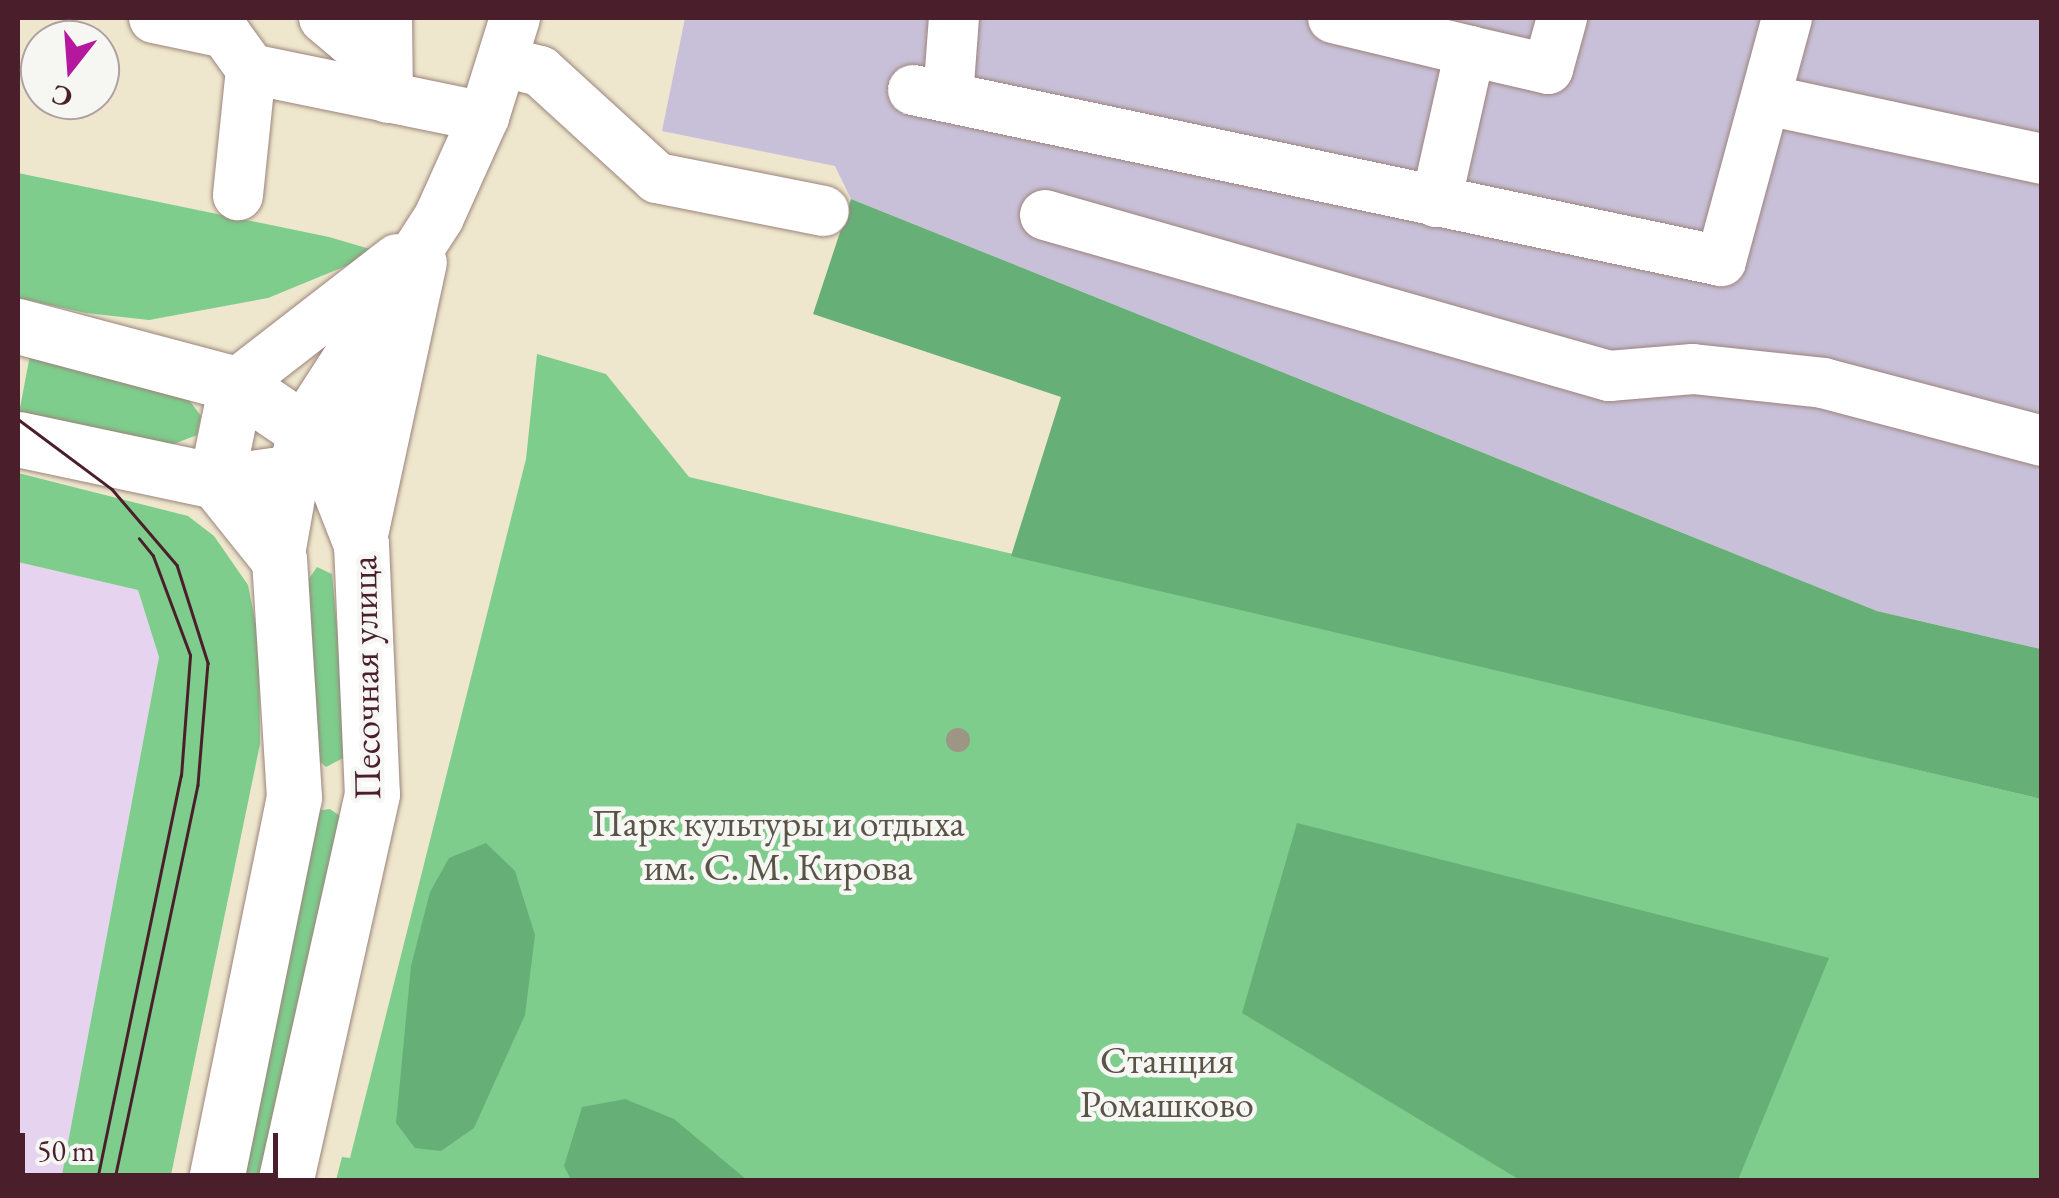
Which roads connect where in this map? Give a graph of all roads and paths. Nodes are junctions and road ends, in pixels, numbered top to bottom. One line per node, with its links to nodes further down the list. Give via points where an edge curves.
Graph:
1 (154, 18): 10 (street, via 225,33)
2 (324, 18): 7 (street, via 350,40)
3 (954, 18): 16 (street, via 930,94)
4 (1333, 18): 9 (street)
5 (1562, 18): 9 (street, via 1548,68)
6 (1787, 18): 12 (street)
7 (387, 33): 11 (street)
8 (510, 40): 13 (street, Песочная улица); 17 (street, via 657,178)
9 (1470, 51): 16 (street)
10 (251, 69): 11 (street); 15 (street)
11 (388, 98): 13 (street)
12 (1768, 100): 14 (street); 16 (street, via 1721,261)
13 (484, 117): 19 (street, Песочная улица)
14 (2042, 159)
15 (238, 195)
16 (1436, 202)
17 (824, 211)
18 (1045, 215): 23 (street, via 1609,376 1693,369 1822,383)
19 (428, 234): 21 (street, Песочная улица); 24 (street, Песочная улица); 26 (street, Песочная улица)
20 (18, 326): 21 (main road)
21 (236, 384): 24 (main road); 25 (main road)
22 (18, 439): 25 (main road)
23 (2042, 441)
24 (309, 455): 25 (street); 26 (main road); 27 (street, Песочная улица)
25 (216, 481): 27 (main road)
26 (361, 544): 27 (main road); 28 (main road, Песочная улица)
27 (279, 560): 29 (main road, Песочная улица)
28 (372, 794): 29 (main road); 31 (main road, Песочная улица)
29 (294, 797): 30 (main road, Песочная улица)
30 (216, 1180)
31 (286, 1180)

